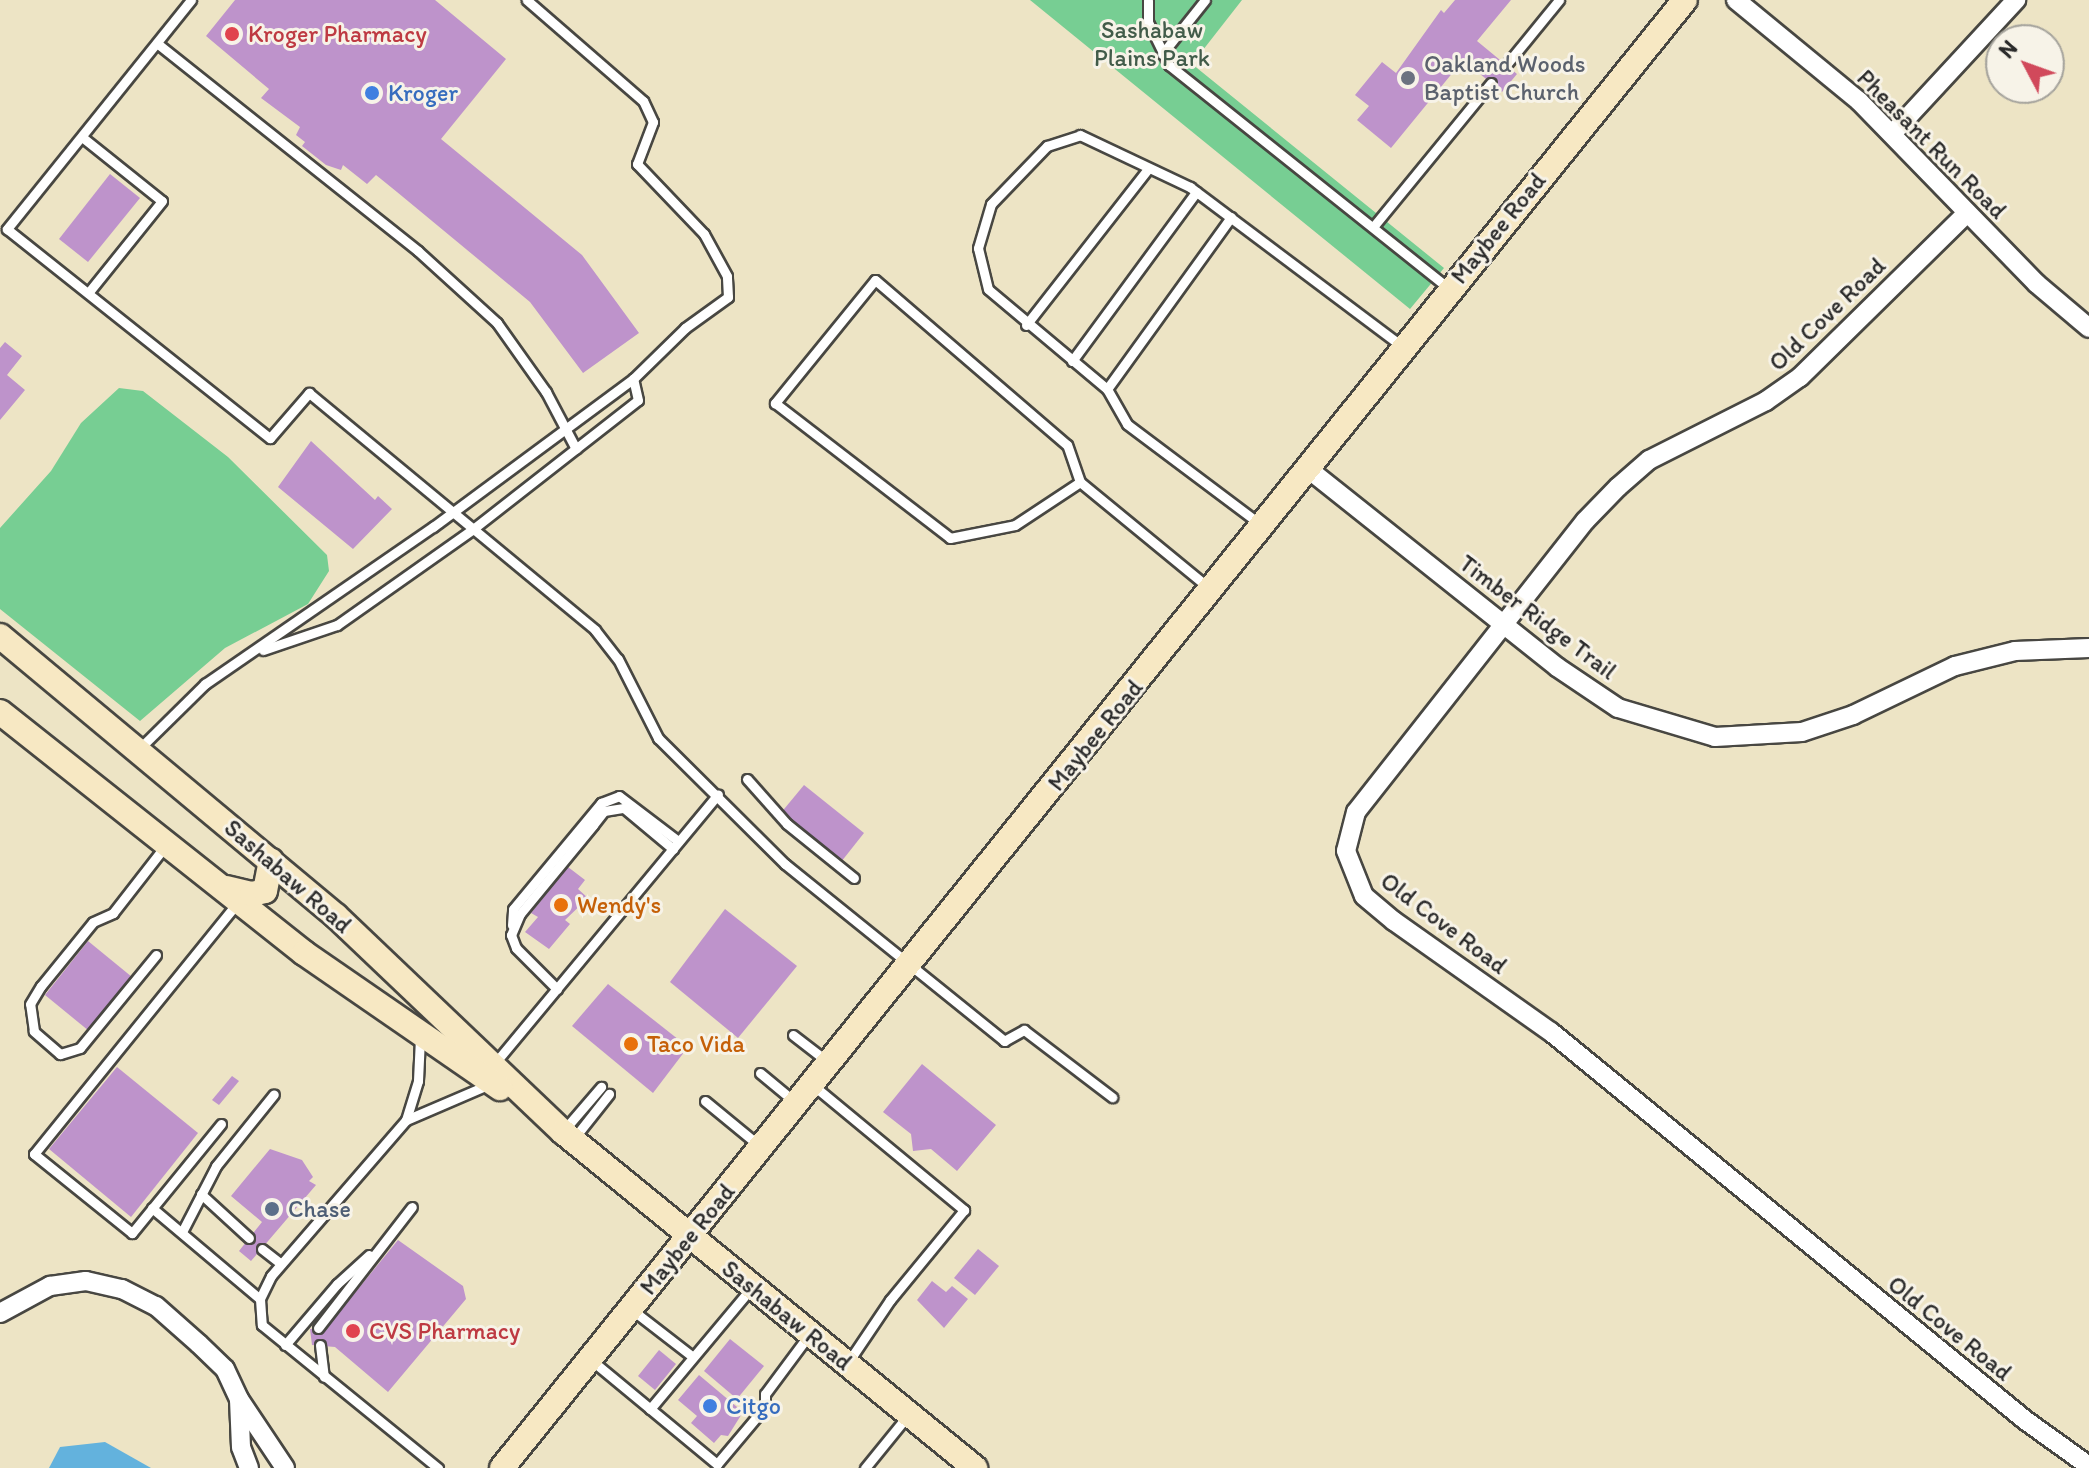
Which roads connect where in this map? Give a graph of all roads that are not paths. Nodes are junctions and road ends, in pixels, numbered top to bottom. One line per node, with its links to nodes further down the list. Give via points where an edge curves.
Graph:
1 (191, 0): 9 (lane)
2 (527, 0): 28 (lane, via 643,101 653,122 637,164 704,234 727,276 728,297 685,328)
3 (1148, 0): 10 (lane, via 1148,22)
4 (1205, 0): 10 (lane)
5 (1559, 0): 11 (lane)
6 (1685, 0): 22 (main road, Maybee Road)
7 (1736, 0): 13 (street, Pheasant Run Road)
8 (2016, 0): 13 (street)
9 (158, 44): 14 (lane); 30 (lane, via 418,251 497,323 546,392)
10 (1162, 54): 19 (lane, via 1169,65)
11 (1506, 65)
12 (1491, 83): 19 (lane)
13 (1892, 134): 17 (street, Pheasant Run Road)
14 (82, 137): 20 (lane); 23 (lane, via 162,201)
15 (1148, 169): 16 (lane); 24 (lane); 24 (lane, via 1080,135 1047,146 991,204 978,248 988,289)
16 (1196, 192): 18 (lane); 27 (lane)
17 (1967, 213): 25 (street, Pheasant Run Road); 38 (street, Old Cove Road, via 1800,377 1766,401 1649,460 1618,487)
18 (1231, 217): 26 (lane); 29 (lane)
19 (1373, 227): 22 (lane)
20 (7, 229): 21 (lane); 23 (lane)
21 (0, 238)
22 (1448, 288): 26 (main road, Maybee Road)
23 (88, 293): 34 (lane, via 270,438 309,393)
24 (1026, 325): 27 (lane)
25 (2089, 328)
26 (1402, 346): 32 (main road, Maybee Road)
27 (1072, 361): 29 (lane)
28 (633, 379): 30 (lane); 31 (lane, via 638,400)
29 (1107, 389): 35 (lane, via 1127,424)
30 (565, 430): 31 (lane); 34 (lane)
31 (576, 449): 36 (lane)
32 (1307, 468): 35 (main road, Maybee Road); 38 (street, Timber Ridge Trail)
33 (1080, 482): 33 (lane, via 1015,525 950,538 775,403 875,280 1067,445); 37 (lane)
34 (453, 512): 36 (lane); 41 (lane)
35 (1263, 526): 37 (main road, Maybee Road)
36 (473, 529): 41 (lane, via 337,625); 45 (lane, via 595,630 618,659 658,738 681,765)
37 (1212, 590): 53 (main road, Maybee Road)
38 (1504, 624): 40 (street, Timber Ridge Trail, via 1618,708 1715,737 1802,732 1853,715 1955,666 2015,651); 93 (street, Old Cove Road, via 1356,812 1346,851 1364,896 1551,1032 2025,1420)
39 (0, 636): 43 (main road, Sashabaw Road)
40 (2089, 648)
41 (252, 654): 43 (lane, via 205,684)
42 (0, 712): 46 (main road, Sashabaw Road)
43 (139, 749): 48 (main road, Sashabaw Road)
44 (747, 779): 49 (lane, via 787,824)
45 (718, 794): 47 (lane); 53 (lane, via 785,864)
46 (166, 845): 50 (main road, Sashabaw Road); 52 (lane, via 113,913 93,922 41,986 30,1004 34,1031 60,1054 80,1048)
47 (676, 845): 54 (lane); 54 (lane, via 624,808 604,811 520,914 511,935 516,948)
48 (271, 861): 50 (main road, via 270,884 262,893); 59 (main road, Sashabaw Road)
49 (854, 878)
50 (217, 885): 51 (main road, Sashabaw Road)
51 (238, 902): 55 (main road, Sashabaw Road); 71 (lane, via 34,1154 132,1233)
52 (156, 955)
53 (909, 963): 57 (main road, Maybee Road); 63 (lane, via 1004,1041 1024,1030)
54 (557, 989): 59 (lane)
55 (419, 1033): 59 (main road, Sashabaw Road); 65 (lane, via 418,1081)
56 (793, 1035): 57 (lane)
57 (828, 1062): 62 (main road, Maybee Road)
58 (760, 1073): 62 (lane)
59 (493, 1074): 65 (lane); 67 (main road, Sashabaw Road)
60 (605, 1090): 67 (lane)
61 (274, 1094): 69 (lane, via 216,1166)
62 (803, 1094): 68 (main road, Maybee Road); 88 (lane, via 964,1210 890,1300)
63 (1112, 1097)
64 (705, 1101): 68 (lane)
65 (406, 1120): 77 (lane)
66 (221, 1124): 71 (lane)
67 (568, 1136): 73 (main road, Sashabaw Road)
68 (761, 1147): 73 (main road, Maybee Road)
69 (201, 1194): 72 (lane); 74 (lane)
70 (412, 1207): 75 (lane)
71 (152, 1208): 72 (lane)
72 (182, 1232): 79 (lane)
73 (690, 1236): 78 (main road, Sashabaw Road); 80 (main road, Maybee Road)
74 (249, 1238)
75 (381, 1246): 82 (lane); 84 (lane, via 337,1284)
76 (262, 1249): 77 (lane)
77 (281, 1264): 79 (lane)
78 (752, 1287): 83 (main road, Sashabaw Road); 86 (lane)
79 (260, 1299): 84 (lane, via 262,1325)
80 (631, 1309): 86 (lane); 87 (main road, Maybee Road)
81 (0, 1313): 90 (street, via 50,1286 86,1281 122,1289 156,1306 199,1344 225,1369)
82 (318, 1328)
83 (810, 1334): 88 (main road, Sashabaw Road); 91 (lane, via 765,1394 765,1407 717,1464)
84 (285, 1345): 89 (lane)
85 (320, 1345): 89 (lane)
86 (693, 1357): 91 (lane)
87 (590, 1359): 91 (lane); 97 (main road, Maybee Road)
88 (847, 1364): 92 (main road, Sashabaw Road)
89 (324, 1377): 96 (lane)
90 (239, 1399): 94 (street, via 241,1447); 95 (street)
91 (650, 1409)
92 (909, 1414): 98 (lane); 99 (main road, Sashabaw Road)
93 (2089, 1466)
94 (249, 1468)
95 (285, 1468)
96 (438, 1468)
97 (502, 1468)
98 (865, 1468)
99 (975, 1468)

